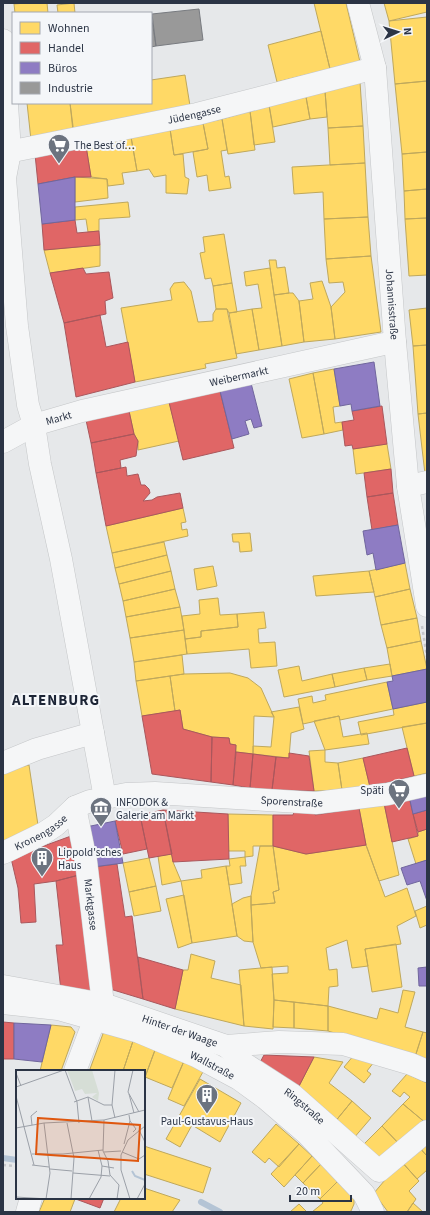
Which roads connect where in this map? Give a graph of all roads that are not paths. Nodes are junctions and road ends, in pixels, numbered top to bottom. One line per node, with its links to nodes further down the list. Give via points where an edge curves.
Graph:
1 (358, 3): 3 (street, Johannisstraße)
2 (3, 40): 4 (street)
3 (375, 68): 4 (street, Jüdengasse, via 196,114); 5 (street, Johannisstraße)
4 (7, 152): 7 (street, via 5,178 17,326)
5 (395, 342): 6 (street, Weibermarkt); 9 (street, Johannisstraße)
6 (82, 411): 7 (street, Markt)
7 (31, 415): 8 (street, Markt); 12 (street)
8 (3, 442)
9 (418, 484): 10 (street, Johannisstraße)
10 (424, 572): 11 (street, Johannisstraße)
11 (427, 606)
12 (93, 733): 13 (street, via 37,749); 15 (street)
13 (3, 763)
14 (427, 785): 15 (street, Sporenstraße, via 388,794 316,803 155,793)
15 (105, 798): 16 (street, Sporenstraße)
16 (75, 807): 17 (street, Kronengasse, via 44,833); 20 (street, Marktgasse, via 86,861 99,977)
17 (3, 853)
18 (3, 986): 20 (street, Hinter der Waage)
19 (3, 1003): 20 (street, Wallstraße)
20 (99, 1011): 21 (street, Hinter der Waage); 22 (street); 26 (street, Wallstraße, via 139,1032 196,1056 239,1079 265,1098 307,1134 364,1194)
21 (226, 1046): 23 (street, Hinter der Waage, via 279,1042 343,1044); 24 (street, Ringstraße, via 245,1064 293,1095 379,1171)
22 (75, 1070)
23 (427, 1071)
24 (427, 1131)
25 (31, 1199): 27 (street)
26 (371, 1211)
27 (27, 1212)

